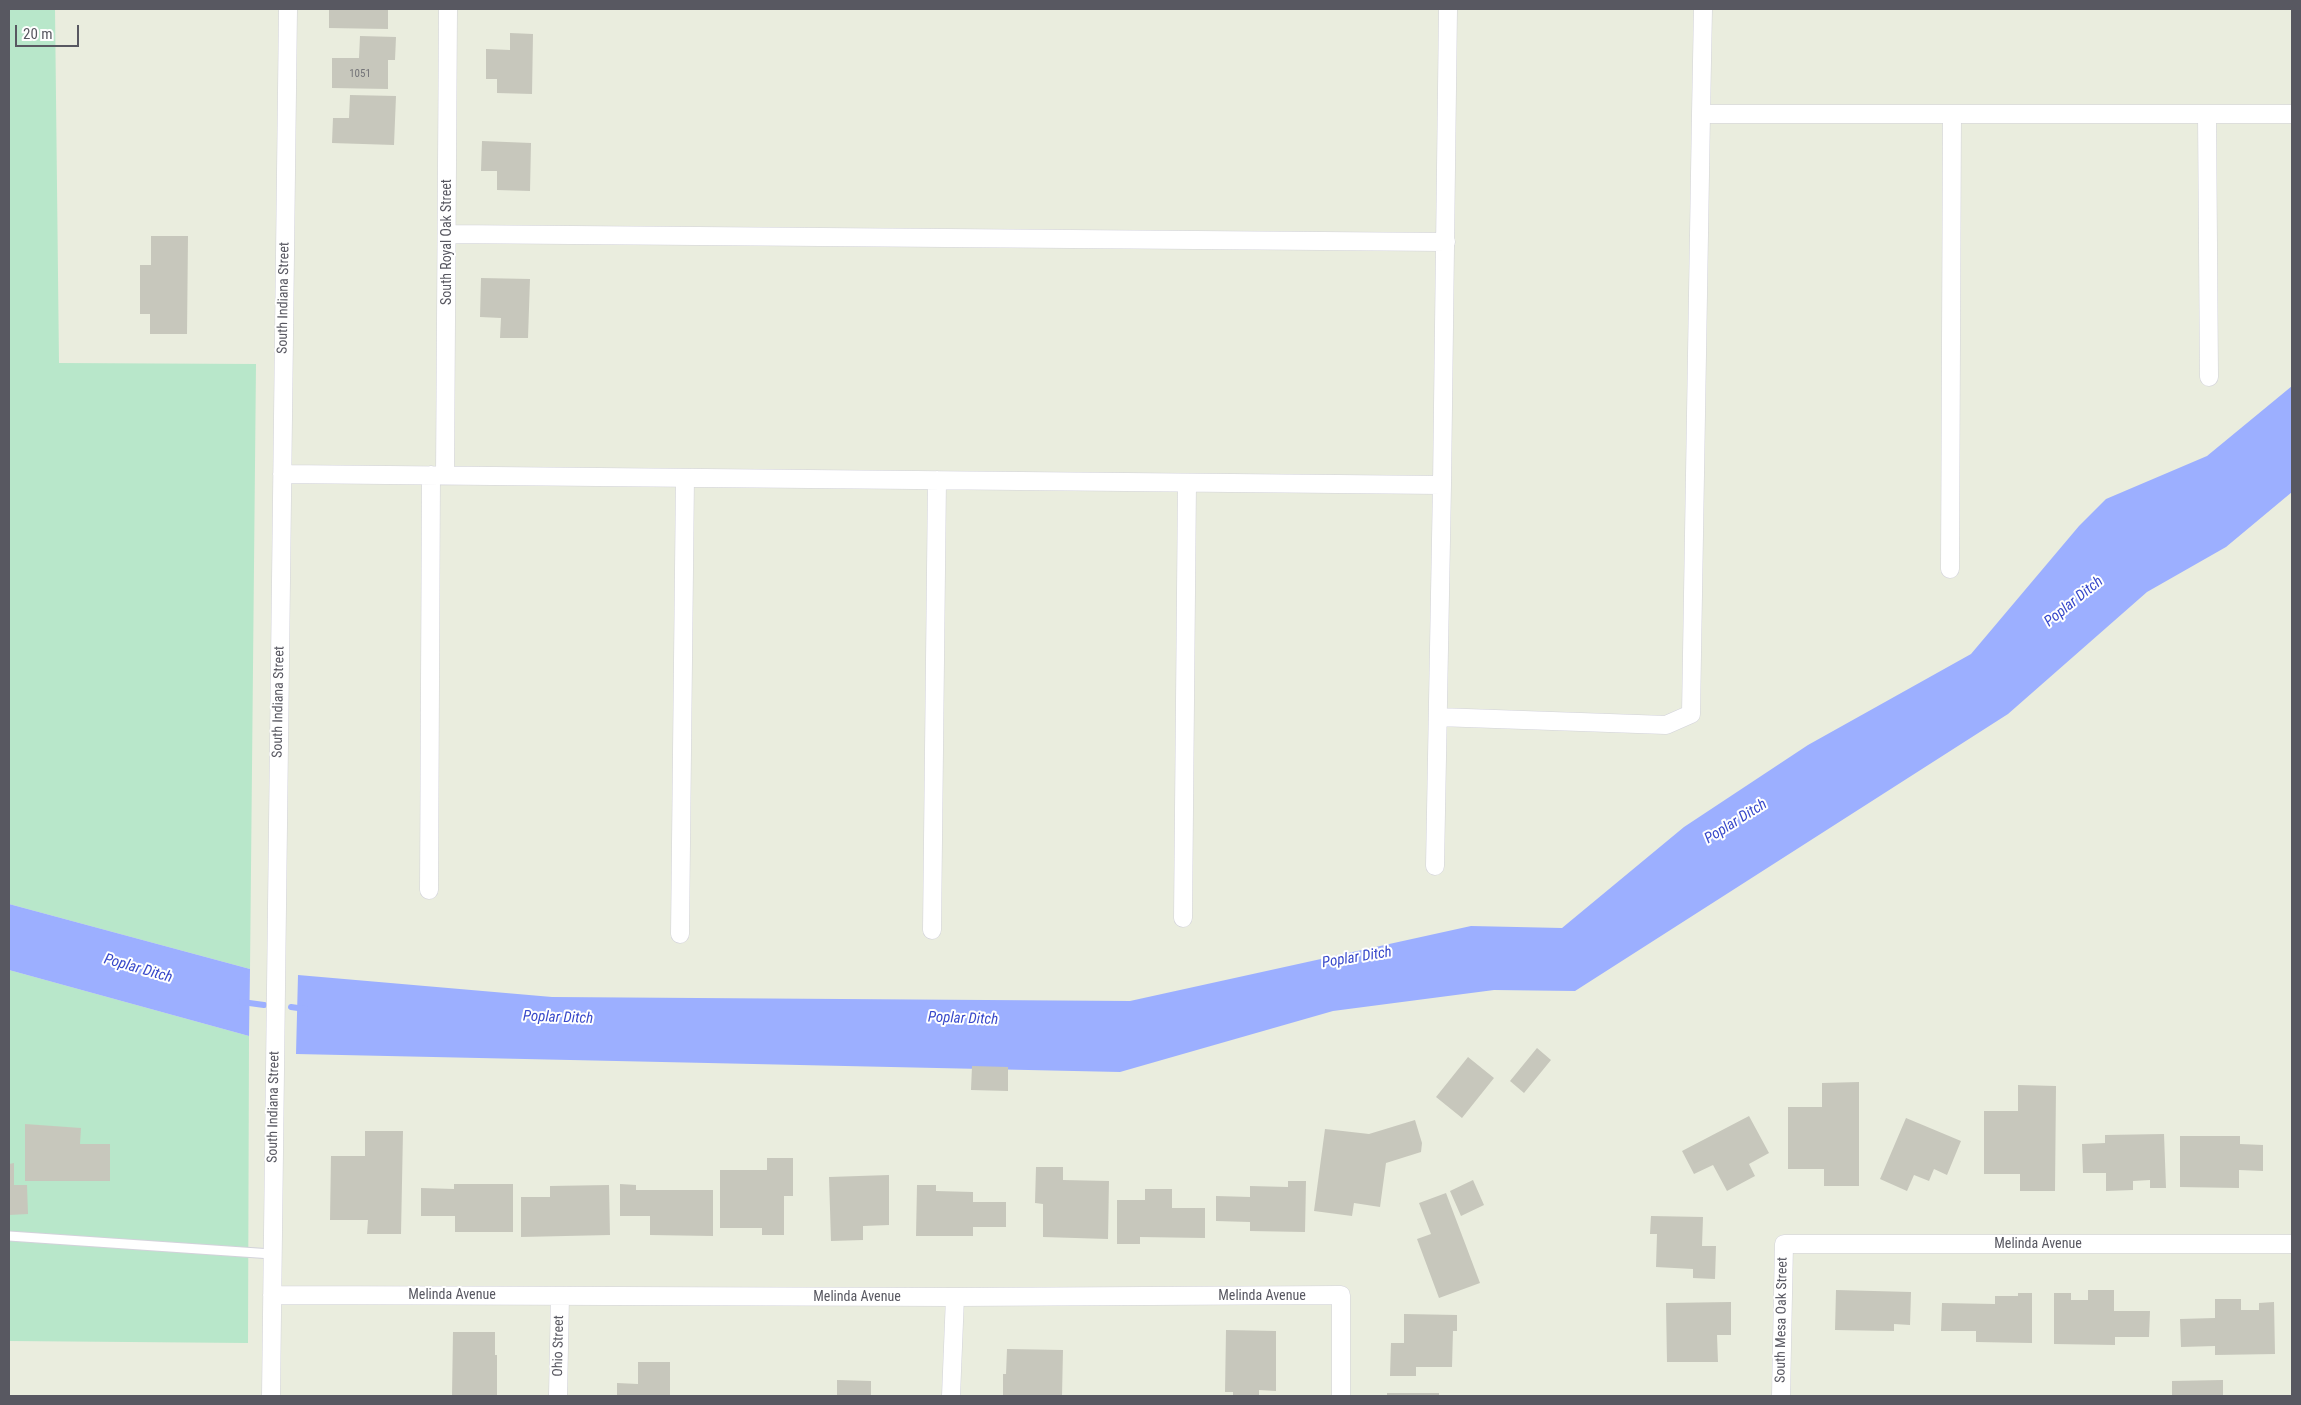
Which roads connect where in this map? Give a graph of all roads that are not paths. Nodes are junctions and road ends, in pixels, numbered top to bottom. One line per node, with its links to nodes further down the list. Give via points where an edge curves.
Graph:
1 (288, 9): 12 (street, South Indiana Street)
2 (448, 9): 9 (street, South Royal Oak Street)
3 (1448, 9): 10 (street)
4 (1703, 9): 5 (street)
5 (1701, 114): 6 (street); 19 (street, via 1691,714 1666,725)
6 (1952, 114): 7 (street); 18 (street)
7 (2207, 114): 8 (street); 11 (street)
8 (2292, 114)
9 (447, 234): 10 (street); 13 (street, South Royal Oak Street)
10 (1446, 242): 17 (street)
11 (2209, 377)
12 (282, 474): 13 (street); 28 (street, South Indiana Street)
13 (438, 476): 14 (street); 21 (street, South Royal Oak Street)
14 (685, 478): 15 (street); 24 (street)
15 (937, 480): 16 (street); 23 (street)
16 (1187, 482): 17 (street); 22 (street)
17 (1442, 485): 19 (street)
18 (1950, 569)
19 (1438, 717): 20 (street)
20 (1435, 866)
21 (429, 890)
22 (1183, 918)
23 (932, 930)
24 (680, 934)
25 (9, 1236): 28 (lane)
26 (1784, 1244): 27 (street, Melinda Avenue); 36 (street, South Mesa Oak Street)
27 (2292, 1244)
28 (272, 1254): 29 (street, South Indiana Street)
29 (272, 1295): 30 (street, Melinda Avenue); 32 (street, South Indiana Street)
30 (560, 1296): 31 (street, Melinda Avenue); 33 (street, Ohio Street)
31 (955, 1297): 34 (street); 35 (street, Melinda Avenue, via 1341,1295)
32 (271, 1396)
33 (558, 1396)
34 (951, 1396)
35 (1341, 1396)
36 (1781, 1396)

